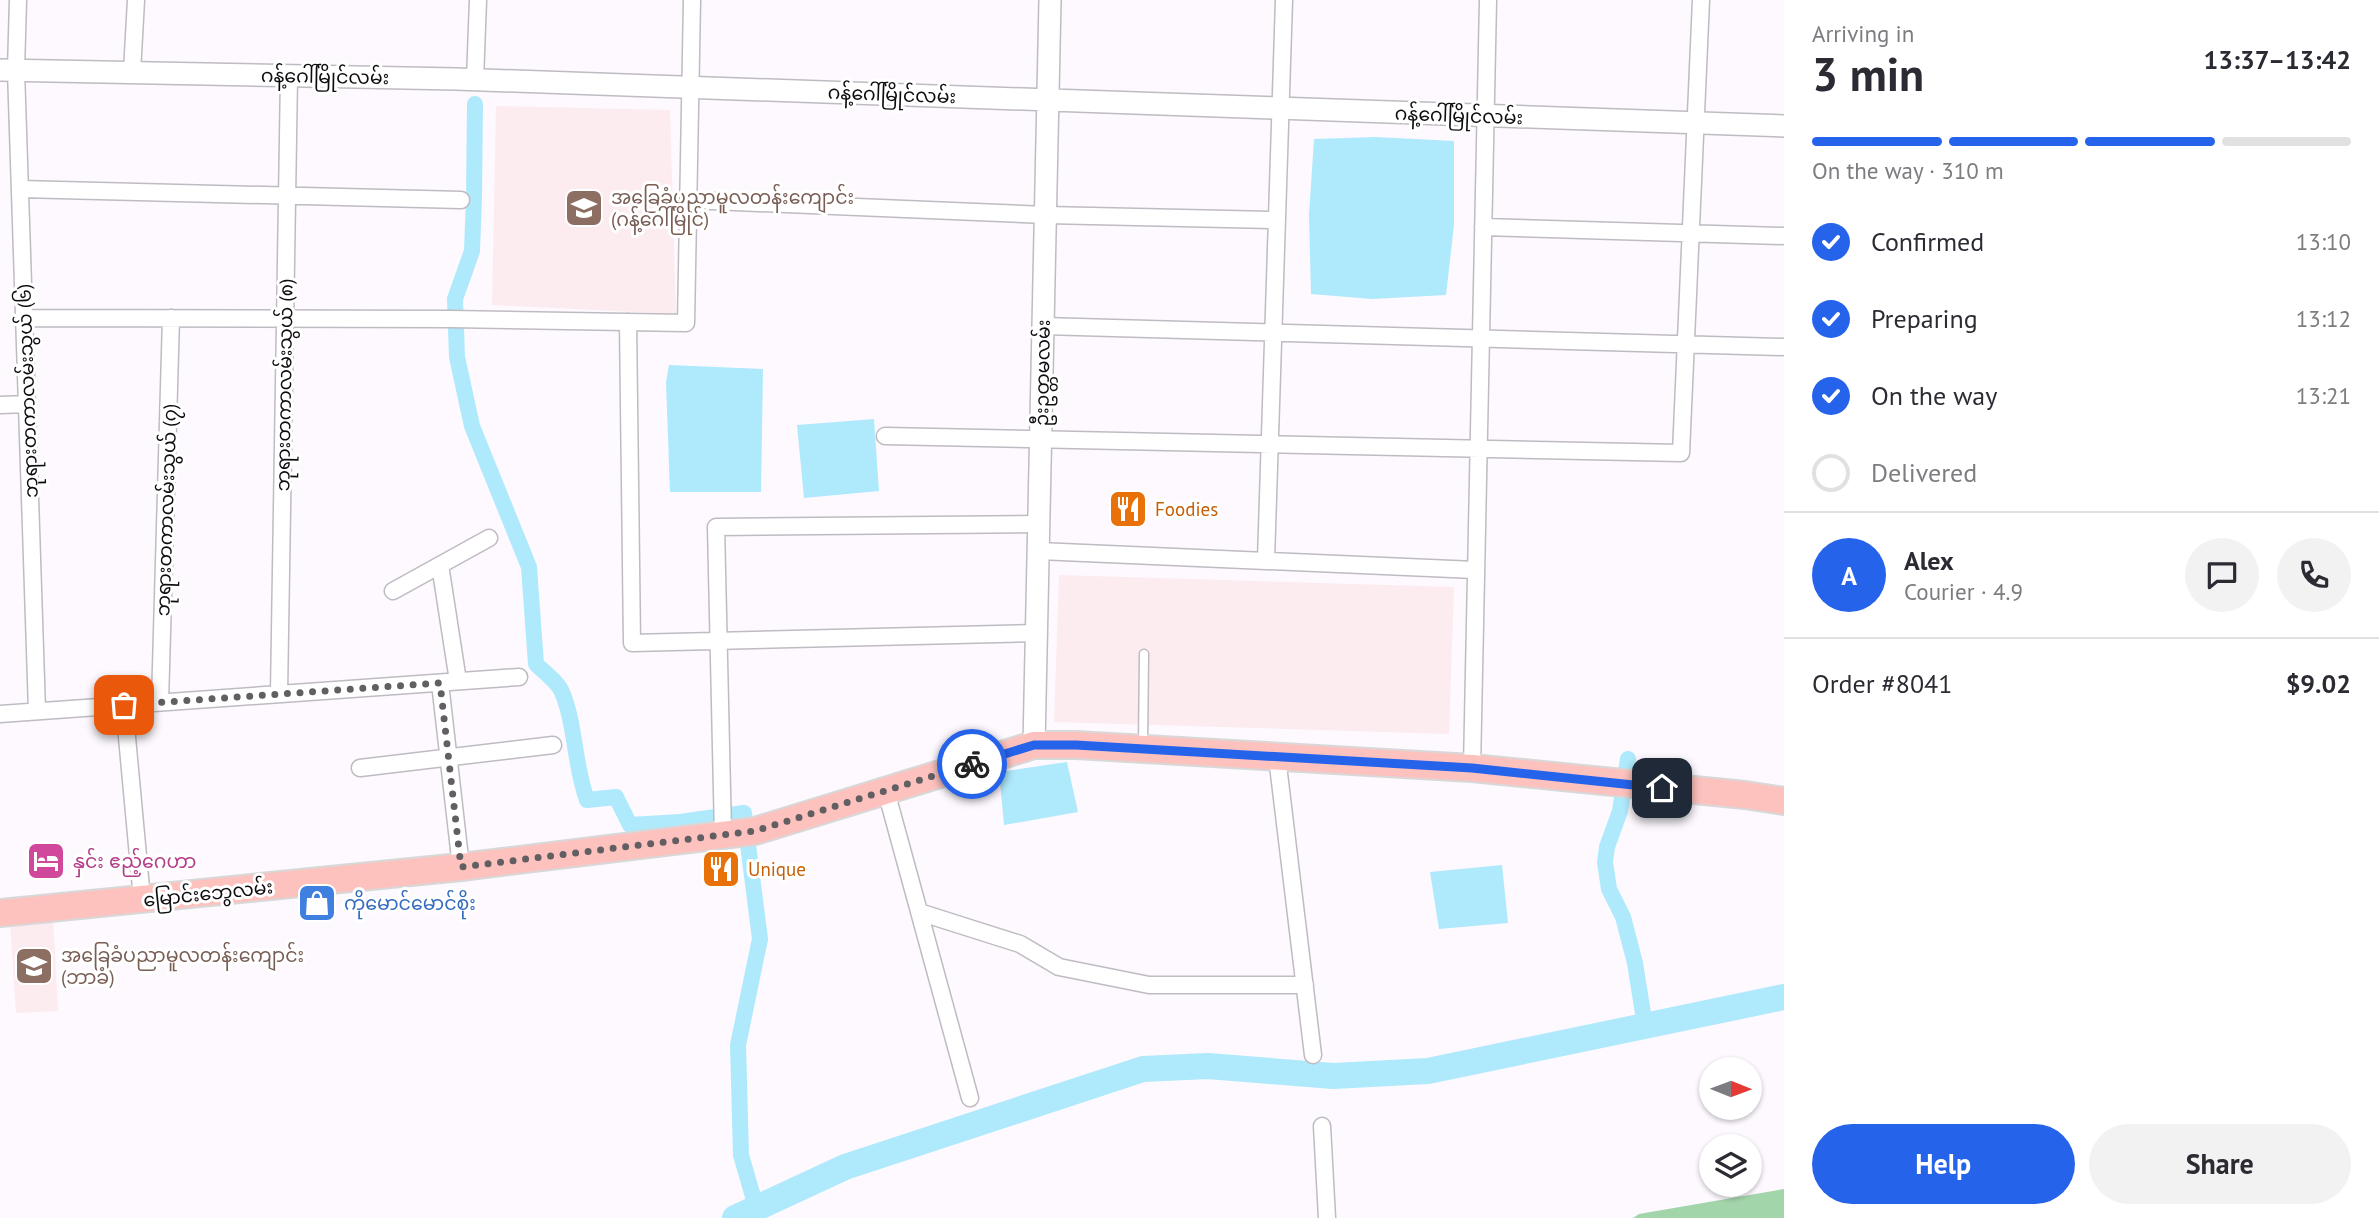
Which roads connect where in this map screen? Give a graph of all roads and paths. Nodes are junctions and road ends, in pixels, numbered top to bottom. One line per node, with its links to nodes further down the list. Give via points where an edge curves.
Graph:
1 (18, 0): 9 (street, ဘုရားတကာလမ်းသွယ် (၆))
2 (136, 0): 10 (street)
3 (478, 0): 12 (street)
4 (692, 0): 13 (street)
5 (1050, 0): 14 (street, ဦးဥတ္တမလမ်း)
6 (1284, 0): 15 (street)
7 (1488, 0): 16 (street)
8 (1702, 0): 17 (street)
9 (8, 70): 10 (street, ဂန့်ဂေါ်မြိုင်လမ်း); 19 (street, ဘုရားတကာလမ်းသွယ် (၆))
10 (132, 72): 11 (street, ဂန့်ဂေါ်မြိုင်လမ်း)
11 (289, 76): 12 (street, ဂန့်ဂေါ်မြိုင်လမ်း); 20 (street, ဘုရားတကာလမ်းသွယ် (၈))
12 (467, 79): 13 (street, ဂန့်ဂေါ်မြိုင်လမ်း)
13 (691, 87): 14 (street, ဂန့်ဂေါ်မြိုင်လမ်း); 22 (street)
14 (1048, 100): 15 (street, ဂန့်ဂေါ်မြိုင်လမ်း); 23 (street, ဦးဥတ္တမလမ်း)
15 (1280, 108): 16 (street, ဂန့်ဂေါ်မြိုင်လမ်း); 24 (street)
16 (1485, 116): 17 (street, ဂန့်ဂေါ်မြိုင်လမ်း); 25 (street)
17 (1696, 123): 18 (street, ဂန့်ဂေါ်မြိုင်လမ်း); 26 (street)
18 (1784, 126)
19 (20, 189): 20 (street); 28 (street, ဘုရားတကာလမ်းသွယ် (၆))
20 (287, 196): 21 (street); 30 (street, ဘုရားတကာလမ်းသွယ် (၈))
21 (461, 200)
22 (688, 200): 23 (street); 31 (street, via 687,323)
23 (1046, 215): 24 (street); 32 (street, ဦးဥတ္တမလမ်း)
24 (1277, 220): 33 (street)
25 (1483, 227): 26 (street); 34 (street)
26 (1691, 234): 27 (street); 35 (street)
27 (1784, 236)
28 (24, 318): 29 (street); 37 (street, ဘုရားတကာလမ်းသွယ် (၆))
29 (172, 318): 30 (street); 57 (street, ဘုရားတကာလမ်းသွယ် (၇))
30 (285, 319): 31 (street); 56 (street, ဘုရားတကာလမ်းသွယ် (၈))
31 (628, 322): 51 (street, via 632,643)
32 (1043, 326): 33 (street); 40 (street, ဦးဥတ္တမလမ်း)
33 (1273, 333): 34 (street); 41 (street)
34 (1480, 339): 35 (street); 42 (street)
35 (1686, 344): 36 (street); 42 (street, via 1681,453)
36 (1784, 347)
37 (27, 404): 38 (street); 59 (street, ဘုရားတကာလမ်းသွယ် (၆))
38 (0, 405)
39 (885, 436): 40 (street)
40 (1041, 439): 41 (street); 43 (street, ဦးဥတ္တမလမ်း)
41 (1270, 444): 42 (street); 46 (street)
42 (1478, 448): 48 (street)
43 (1039, 524): 45 (street, ဦးဥတ္တမလမ်း); 51 (street, via 716,527)
44 (489, 538): 47 (street)
45 (1039, 551): 46 (street); 50 (street, ဦးဥတ္တမလမ်း)
46 (1266, 561): 48 (street)
47 (440, 565): 49 (street); 54 (street)
48 (1475, 570): 67 (street)
49 (393, 591)
50 (1037, 632): 51 (street); 62 (street, ဦးဥတ္တမလမ်း)
51 (718, 639): 70 (street)
52 (1144, 654): 63 (lane)
53 (519, 677): 54 (street)
54 (458, 681): 55 (street)
55 (440, 683): 56 (street); 64 (street)
56 (279, 694): 57 (street)
57 (160, 702): 58 (street)
58 (124, 705): 59 (street); 72 (street)
59 (37, 711): 60 (street)
60 (0, 714)
61 (553, 745): 64 (street)
62 (1034, 745): 63 (main road, မြောင်းဘွေလမ်း); 68 (main road, မြောင်းဘွေလမ်း)
63 (1142, 749): 65 (main road, မြောင်းဘွေလမ်း)
64 (449, 757): 66 (street); 71 (street)
65 (1277, 757): 67 (main road, မြောင်းဘွေလမ်း); 75 (street)
66 (360, 768)
67 (1472, 768): 69 (main road, မြောင်းဘွေလမ်း)
68 (886, 791): 70 (main road, မြောင်းဘွေလမ်း); 73 (street)
69 (1784, 801)
70 (732, 826): 71 (main road, မြောင်းဘွေလမ်း)
71 (461, 867): 72 (main road, မြောင်းဘွေလမ်း)
72 (142, 899): 74 (main road, မြောင်းဘွေလမ်း)
73 (919, 912): 75 (street, via 1020,944 1059,967 1149,985); 77 (street)
74 (0, 913)
75 (1305, 985): 76 (street)
76 (1313, 1055)
77 (970, 1098)
78 (1322, 1126): 79 (street)
79 (1327, 1218)

